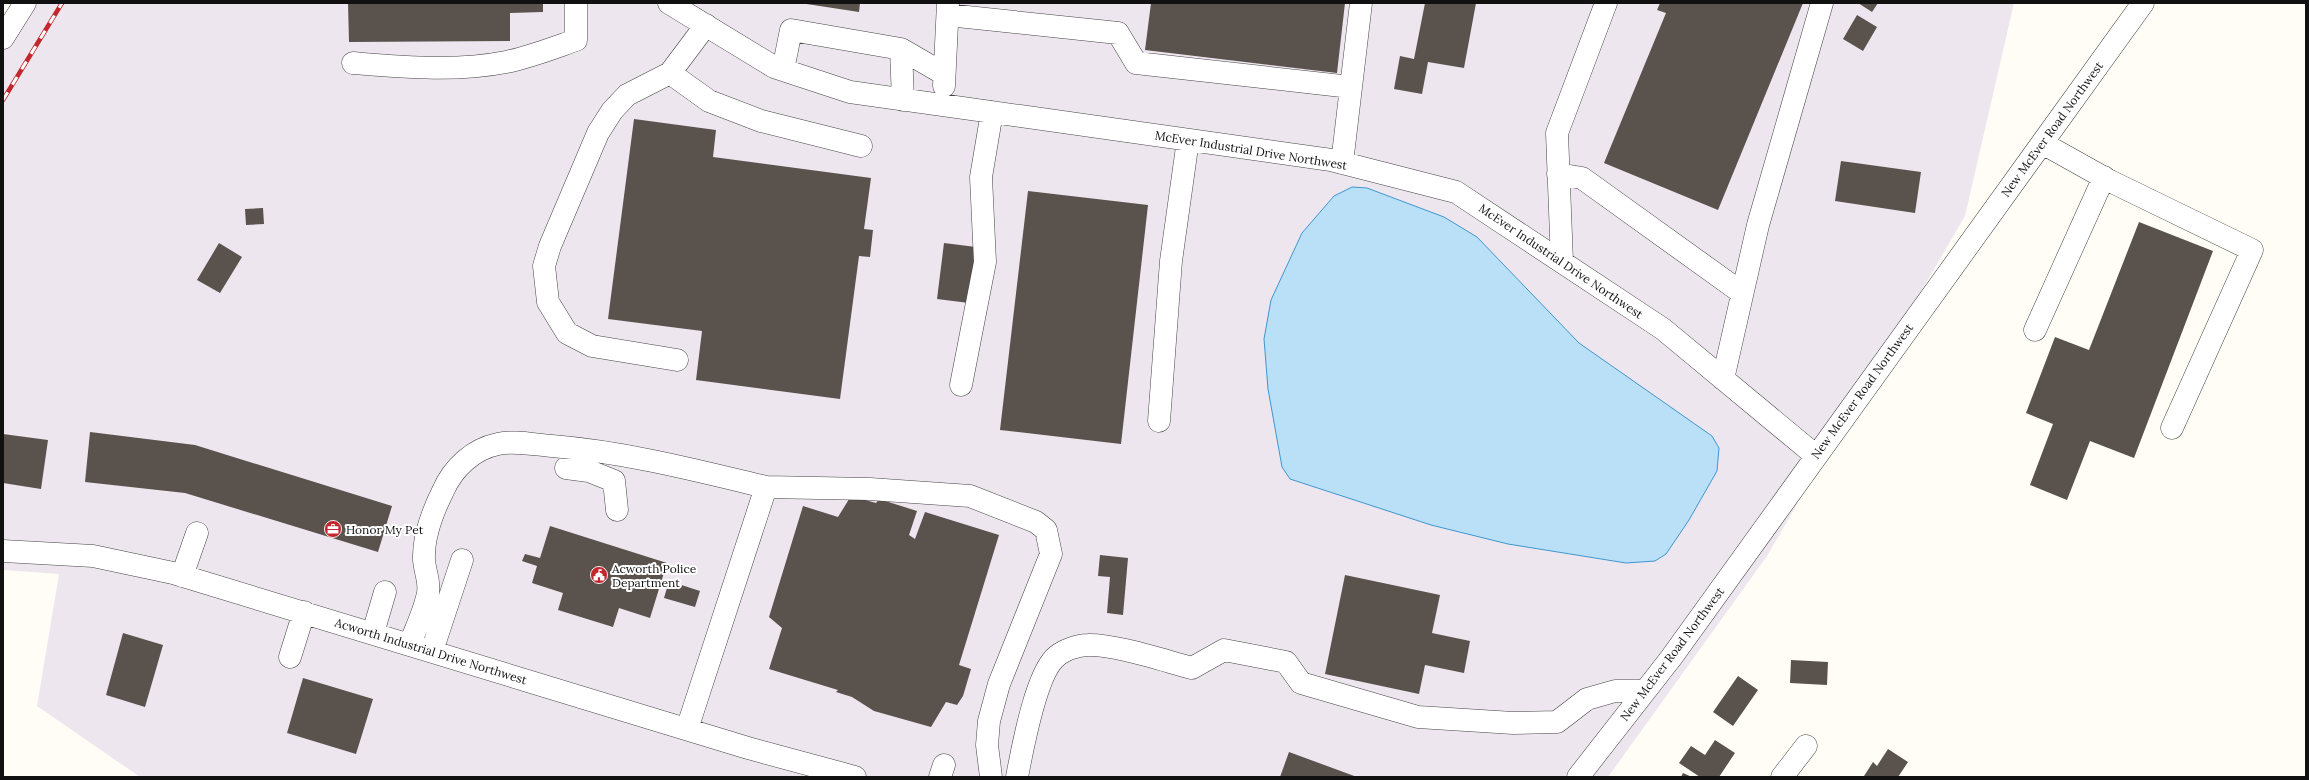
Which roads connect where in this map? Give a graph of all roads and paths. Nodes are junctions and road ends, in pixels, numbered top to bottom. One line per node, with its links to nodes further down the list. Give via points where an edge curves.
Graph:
1 (24, 3): 10 (street)
2 (576, 3): 12 (street, via 576,40 532,55 504,62 422,69)
3 (669, 3): 9 (street, McEver Industrial Drive Northwest)
4 (1361, 3): 16 (street)
5 (1606, 3): 24 (street, via 1557,133)
6 (1822, 3): 27 (street, via 1758,225)
7 (2143, 3): 21 (street, New McEver Road Northwest)
8 (948, 9): 15 (street); 16 (street, via 1118,33 1136,63)
9 (706, 25): 13 (street, McEver Industrial Drive Northwest); 14 (street)
10 (3, 38)
11 (901, 49): 13 (street, via 790,30); 15 (street); 17 (street)
12 (353, 63)
13 (783, 70): 17 (street, McEver Industrial Drive Northwest, via 850,92)
14 (670, 73): 22 (street, via 709,101 761,121); 29 (street, via 627,95 612,111 598,133 544,266 548,302 567,333 592,346)
15 (944, 74): 18 (street)
16 (1351, 87): 23 (street)
17 (903, 100): 18 (street, McEver Industrial Drive Northwest)
18 (943, 106): 19 (street, McEver Industrial Drive Northwest)
19 (992, 112): 20 (street, McEver Industrial Drive Northwest); 31 (street, via 981,177 985,262)
20 (1188, 140): 23 (street, McEver Industrial Drive Northwest); 32 (street, via 1171,262)
21 (2042, 143): 25 (street); 35 (street, New McEver Road Northwest)
22 (861, 146)
23 (1342, 163): 26 (street, McEver Industrial Drive Northwest, via 1456,192)
24 (1558, 174): 26 (street); 27 (street, via 1582,178)
25 (2104, 177): 28 (street); 33 (street, via 2252,250)
26 (1562, 262): 30 (street, McEver Industrial Drive Northwest, via 1663,329)
27 (1742, 293): 30 (street)
28 (2035, 330)
29 (677, 360)
30 (1723, 379): 35 (street, McEver Industrial Drive Northwest)
31 (961, 385)
32 (1159, 421)
33 (2172, 428)
34 (626, 455): 37 (street, via 624,466); 38 (street); 47 (street, via 510,442 488,447 466,459 449,479 432,518 424,559 429,583 428,594)
35 (1815, 456): 50 (street, New McEver Road Northwest)
36 (566, 468): 37 (street, via 588,471)
37 (614, 481): 39 (street)
38 (766, 487): 51 (street); 54 (street, via 870,489 970,496 1036,522 1046,530 1051,554 999,684 989,721 987,745)
39 (617, 510)
40 (197, 533): 43 (street)
41 (3, 551): 43 (street, Acworth Industrial Drive Northwest, via 93,556)
42 (462, 560): 48 (street)
43 (182, 576): 45 (street, Acworth Industrial Drive Northwest)
44 (385, 592): 46 (street)
45 (304, 612): 46 (street, Acworth Industrial Drive Northwest); 49 (street)
46 (373, 633): 47 (street, Acworth Industrial Drive Northwest)
47 (410, 644): 48 (street, Acworth Industrial Drive Northwest)
48 (432, 651): 51 (street, Acworth Industrial Drive Northwest)
49 (290, 657)
50 (1645, 692): 55 (street, via 1615,691 1587,699 1557,722 1513,723 1418,717 1301,683 1286,662 1224,650 1192,668 1105,646 1087,645 1056,656 1044,676 1025,738); 56 (street, New McEver Road Northwest)
51 (687, 729): 53 (street, Acworth Industrial Drive Northwest)
52 (1806, 746): 57 (street)
53 (855, 777)
54 (991, 777)
55 (1017, 777)
56 (1578, 777)
57 (1782, 777)

